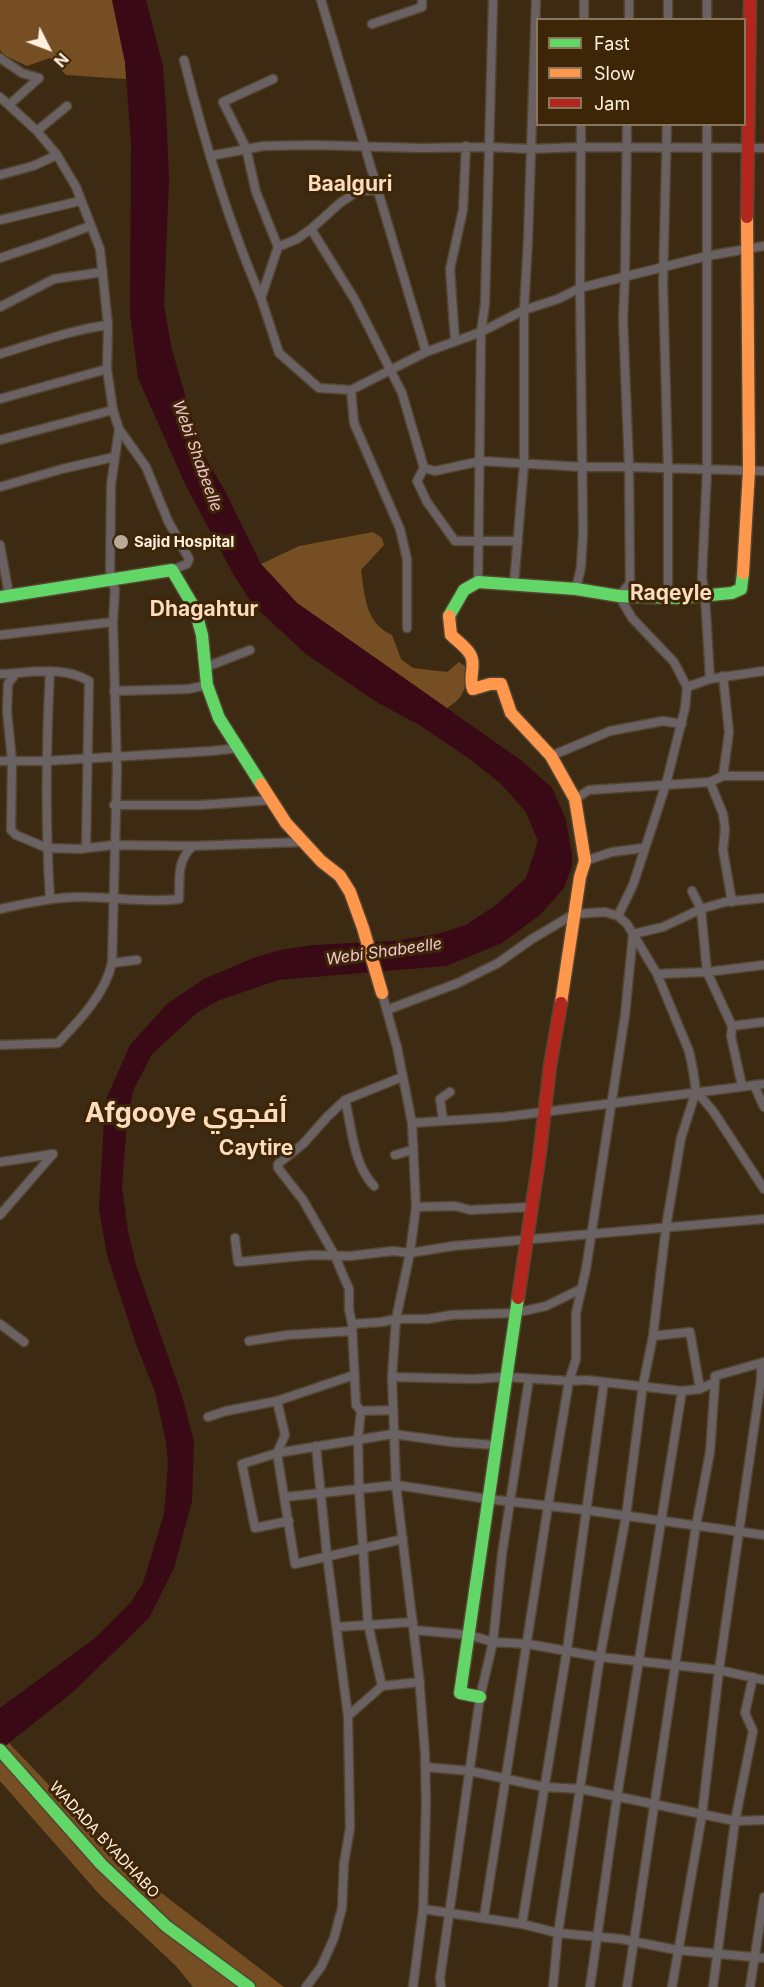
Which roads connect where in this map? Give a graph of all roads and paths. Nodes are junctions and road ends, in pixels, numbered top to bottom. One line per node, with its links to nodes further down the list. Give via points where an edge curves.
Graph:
1 (321, 0): 26 (street)
2 (422, 0): 14 (street, via 422,7)
3 (493, 0): 28 (street)
4 (536, 0): 36 (street)
5 (584, 0): 10 (street)
6 (629, 0): 11 (street)
7 (668, 0): 12 (street)
8 (707, 0): 13 (street)
9 (750, 0): 34 (street)
10 (584, 18)
11 (628, 18)
12 (668, 18)
13 (707, 18)
14 (372, 24)
15 (0, 58): 19 (street, via 39,78)
16 (184, 60): 38 (street)
17 (273, 79): 31 (street, via 224,102)
18 (0, 97): 19 (street)
19 (10, 104): 25 (street)
20 (67, 106): 25 (street)
21 (582, 126): 29 (street)
22 (627, 126): 32 (street)
23 (667, 126): 33 (street)
24 (707, 126): 30 (street)
25 (37, 131): 37 (street)
26 (364, 146): 27 (street); 31 (street); 40 (street)
27 (466, 146): 28 (street); 59 (street, via 463,210 450,269)
28 (489, 147): 36 (street); 58 (street)
29 (581, 147): 32 (street); 36 (street); 53 (street)
30 (707, 147): 33 (street); 34 (street); 48 (street)
31 (246, 148): 38 (street); 46 (street, via 256,192)
32 (626, 148): 33 (street); 52 (street)
33 (667, 148): 50 (street)
34 (747, 148): 35 (street); 47 (street)
35 (764, 148)
36 (530, 149): 56 (street)
37 (57, 155): 39 (street); 41 (street)
38 (210, 156): 54 (street)
39 (0, 175)
40 (377, 190): 44 (street, via 357,191); 60 (street)
41 (80, 201): 42 (street); 43 (street)
42 (0, 220)
43 (90, 226): 49 (street); 51 (street)
44 (311, 229): 46 (street); 63 (street, via 355,300)
45 (764, 246): 47 (street)
46 (278, 247): 54 (street)
47 (746, 250): 48 (street); 77 (street)
48 (707, 256): 50 (street); 76 (street)
49 (0, 258)
50 (664, 267): 52 (street); 75 (street)
51 (103, 272): 55 (street, via 54,279); 57 (street)
52 (626, 276): 53 (street); 72 (street, via 623,319)
53 (580, 288): 56 (street); 74 (street)
54 (261, 298): 64 (street, via 279,353 319,388)
55 (0, 307)
56 (524, 310): 58 (street); 71 (street)
57 (108, 325): 61 (street, via 68,332); 62 (street)
58 (482, 332): 59 (street); 70 (street)
59 (455, 341): 60 (street)
60 (426, 352): 63 (street)
61 (0, 354)
62 (107, 369): 65 (street); 66 (street)
63 (391, 371): 64 (street); 73 (street, via 402,393)
64 (351, 390): 93 (street, via 354,423 400,530 407,559)
65 (0, 399)
66 (113, 410): 67 (street); 68 (street)
67 (119, 429): 69 (street); 83 (street, via 146,467 189,559 188,564)
68 (0, 440)
69 (114, 457): 79 (street); 84 (street)
70 (481, 461): 71 (street); 73 (street, via 435,471); 80 (street)
71 (524, 464): 74 (street); 81 (street)
72 (629, 467): 74 (street); 75 (street); 89 (street, via 630,583)
73 (424, 468): 80 (street, via 417,481 440,523 455,541)
74 (583, 468): 87 (street, via 583,533)
75 (668, 469): 76 (street); 91 (street)
76 (707, 470): 77 (street); 90 (street, via 702,577)
77 (748, 471): 78 (street); 90 (street, via 741,589)
78 (764, 471)
79 (0, 487)
80 (478, 541): 81 (street); 85 (street)
81 (518, 542): 86 (street)
82 (0, 545): 88 (street)
83 (172, 570): 84 (street); 96 (street, via 195,609)
84 (110, 579): 88 (street); 92 (street, via 115,589)
85 (478, 582): 86 (street); 109 (street, via 464,590 448,618 451,635 471,654 471,685 473,689 501,684 511,713)
86 (514, 584): 87 (street)
87 (576, 589): 89 (street)
88 (5, 596)
89 (619, 596): 91 (street); 104 (street, via 632,618 674,662)
90 (705, 596): 91 (street); 102 (street)
91 (668, 598)
92 (113, 622): 94 (street); 105 (street)
93 (407, 628)
94 (0, 635)
95 (250, 650): 96 (street)
96 (206, 667): 103 (street)
97 (50, 671): 99 (street); 110 (street, via 79,675 89,681); 111 (street)
98 (764, 671): 101 (street)
99 (16, 673): 100 (street); 113 (street, via 8,684)
100 (0, 674)
101 (723, 676): 102 (street); 114 (street, via 729,732)
102 (710, 679): 104 (street)
103 (207, 685): 105 (street); 107 (street, via 219,718)
104 (687, 687): 106 (street)
105 (114, 692): 108 (street)
106 (682, 724): 109 (street, via 663,721 610,731); 117 (street)
107 (239, 748): 108 (street); 119 (street)
108 (116, 756): 110 (street); 120 (street)
109 (551, 756): 118 (street)
110 (88, 758): 111 (street); 124 (street)
111 (45, 760): 113 (street); 125 (street)
112 (0, 761): 113 (street)
113 (12, 761): 125 (street, via 11,830)
114 (723, 776): 115 (street); 116 (street)
115 (764, 776)
116 (710, 782): 117 (street); 132 (street, via 723,814 724,861)
117 (666, 784): 118 (street, via 589,790); 126 (street)
118 (575, 799): 127 (street)
119 (271, 800): 120 (street); 121 (street)
120 (114, 805): 122 (street)
121 (302, 842): 123 (street); 143 (street, via 340,876 350,892)
122 (114, 845): 123 (street); 124 (street); 130 (street)
123 (193, 846): 130 (street, via 180,865 179,899 155,902)
124 (86, 847): 125 (street)
125 (47, 848): 129 (street)
126 (644, 848): 127 (street); 136 (street)
127 (585, 861): 135 (street)
128 (692, 891): 134 (street)
129 (50, 898): 130 (street); 133 (street)
130 (113, 898): 139 (street)
131 (764, 898): 132 (street)
132 (732, 902): 134 (street)
133 (0, 909)
134 (701, 909): 137 (street, via 663,927); 141 (street)
135 (574, 914): 136 (street, via 605,912); 144 (street, via 498,963); 156 (street)
136 (618, 916): 137 (street)
137 (633, 934): 142 (street); 154 (street)
138 (137, 960): 139 (street)
139 (112, 963): 147 (street, via 99,992 58,1043)
140 (764, 965): 141 (street)
141 (707, 972): 142 (street); 146 (street)
142 (657, 974): 151 (street, via 689,1051)
143 (382, 993): 144 (street)
144 (387, 1010): 148 (street)
145 (764, 1022): 146 (street)
146 (732, 1026): 150 (street)
147 (0, 1045)
148 (402, 1077): 153 (street); 158 (street)
149 (759, 1084): 150 (street); 155 (street)
150 (742, 1086): 151 (street)
151 (696, 1091): 154 (street); 163 (street); 168 (street, via 681,1138)
152 (450, 1092): 157 (street, via 440,1099)
153 (345, 1100): 162 (street, via 356,1155); 173 (street, via 278,1164)
154 (611, 1105): 156 (street); 169 (street)
155 (764, 1107)
156 (544, 1113): 157 (street); 164 (street)
157 (443, 1120): 158 (street)
158 (411, 1123): 159 (street)
159 (412, 1150): 160 (street); 165 (street)
160 (395, 1155)
161 (0, 1162): 166 (street, via 53,1154)
162 (374, 1186)
163 (764, 1189)
164 (532, 1207): 165 (street); 171 (street)
165 (416, 1208): 172 (street)
166 (0, 1215)
167 (764, 1219): 168 (street)
168 (666, 1227): 169 (street); 179 (street)
169 (591, 1234): 171 (street); 174 (street)
170 (235, 1238): 173 (street, via 238,1262)
171 (527, 1239): 172 (street); 175 (street)
172 (410, 1253): 173 (street); 176 (street)
173 (334, 1254): 178 (street, via 349,1289)
174 (581, 1288): 175 (street, via 546,1306); 187 (street, via 576,1313 576,1359)
175 (515, 1313): 176 (street); 185 (street)
176 (396, 1319): 178 (street); 184 (street)
177 (0, 1324): 181 (street)
178 (352, 1328): 180 (street); 183 (street)
179 (653, 1336): 190 (street); 191 (street, via 690,1332)
180 (249, 1341)
181 (24, 1342)
182 (763, 1363): 189 (street, via 715,1376); 214 (street)
183 (354, 1375): 193 (street); 195 (street, via 356,1405)
184 (392, 1377): 185 (street); 194 (street)
185 (506, 1377): 186 (street); 199 (street)
186 (529, 1379): 187 (street); 207 (street)
187 (569, 1381): 188 (street); 208 (street)
188 (604, 1382): 190 (street); 209 (street)
189 (715, 1382): 191 (street); 213 (street, via 710,1452)
190 (643, 1386): 192 (street); 210 (street)
191 (700, 1389): 192 (street)
192 (682, 1391): 212 (street)
193 (277, 1401): 196 (street); 201 (street, via 285,1436)
194 (393, 1410): 195 (street); 197 (street)
195 (362, 1411): 198 (street)
196 (208, 1417)
197 (393, 1434): 198 (street); 199 (street); 202 (street)
198 (358, 1438): 200 (street); 203 (street)
199 (495, 1445): 206 (street)
200 (316, 1446): 201 (street); 204 (street)
201 (277, 1453): 205 (street); 211 (street, via 242,1464 255,1528)
202 (396, 1485): 203 (street); 206 (street); 216 (street)
203 (359, 1488): 204 (street); 217 (street)
204 (321, 1493): 205 (street); 218 (street)
205 (285, 1497): 211 (street)
206 (488, 1499): 207 (street); 222 (street)
207 (511, 1501): 208 (street); 223 (street)
208 (548, 1506): 209 (street); 224 (street)
209 (585, 1510): 210 (street); 225 (street)
210 (626, 1516): 212 (street); 226 (street)
211 (289, 1521): 218 (street, via 295,1564)
212 (661, 1522): 213 (street); 227 (street)
213 (696, 1526): 214 (street); 228 (street)
214 (739, 1532): 215 (street); 229 (street)
215 (764, 1535)
216 (403, 1539): 217 (street); 220 (street)
217 (363, 1547): 218 (street); 219 (street)
218 (327, 1556): 221 (street)
219 (368, 1624): 220 (street); 221 (street); 233 (street)
220 (413, 1626): 222 (street); 232 (street)
221 (337, 1627): 235 (street)
222 (469, 1635): 223 (street); 234 (street, via 460,1693)
223 (493, 1641): 224 (street); 234 (street)
224 (528, 1644): 225 (street); 239 (street)
225 (567, 1650): 226 (street); 240 (street)
226 (600, 1657): 227 (street); 241 (street)
227 (639, 1662): 228 (street); 242 (street)
228 (676, 1666): 229 (street); 243 (street)
229 (719, 1670): 230 (street); 244 (street)
230 (753, 1677): 231 (street); 246 (street, via 745,1713 753,1731)
231 (764, 1680)
232 (420, 1682): 233 (street); 237 (street)
233 (382, 1686): 235 (street)
234 (480, 1697): 238 (street)
235 (348, 1716): 259 (street, via 350,1828 342,1908 321,1967)
236 (0, 1750): 258 (street, WADADA BYADHABO, via 101,1864 166,1926)
237 (425, 1767): 238 (street); 248 (street)
238 (470, 1771): 239 (street); 249 (street)
239 (506, 1780): 240 (street); 250 (street)
240 (544, 1787): 241 (street); 251 (street)
241 (581, 1789): 242 (street); 252 (street)
242 (617, 1797): 243 (street); 253 (street)
243 (655, 1804): 244 (street); 254 (street)
244 (702, 1815): 246 (street); 255 (street)
245 (764, 1820): 246 (street)
246 (735, 1821): 256 (street)
247 (764, 1897): 257 (street)
248 (423, 1909): 249 (street); 260 (street)
249 (450, 1913): 250 (street); 261 (street)
250 (484, 1917): 251 (street)
251 (522, 1924): 252 (street)
252 (558, 1932): 253 (street); 262 (street)
253 (597, 1936): 254 (street); 263 (street)
254 (634, 1943): 255 (street); 264 (street)
255 (677, 1950): 256 (street); 265 (street)
256 (718, 1954): 257 (street); 266 (street)
257 (759, 1957): 267 (street)
258 (249, 1987)
259 (306, 1987)
260 (413, 1987)
261 (441, 1987)
262 (554, 1987)
263 (590, 1987)
264 (627, 1987)
265 (672, 1987)
266 (713, 1987)
267 (750, 1987)

